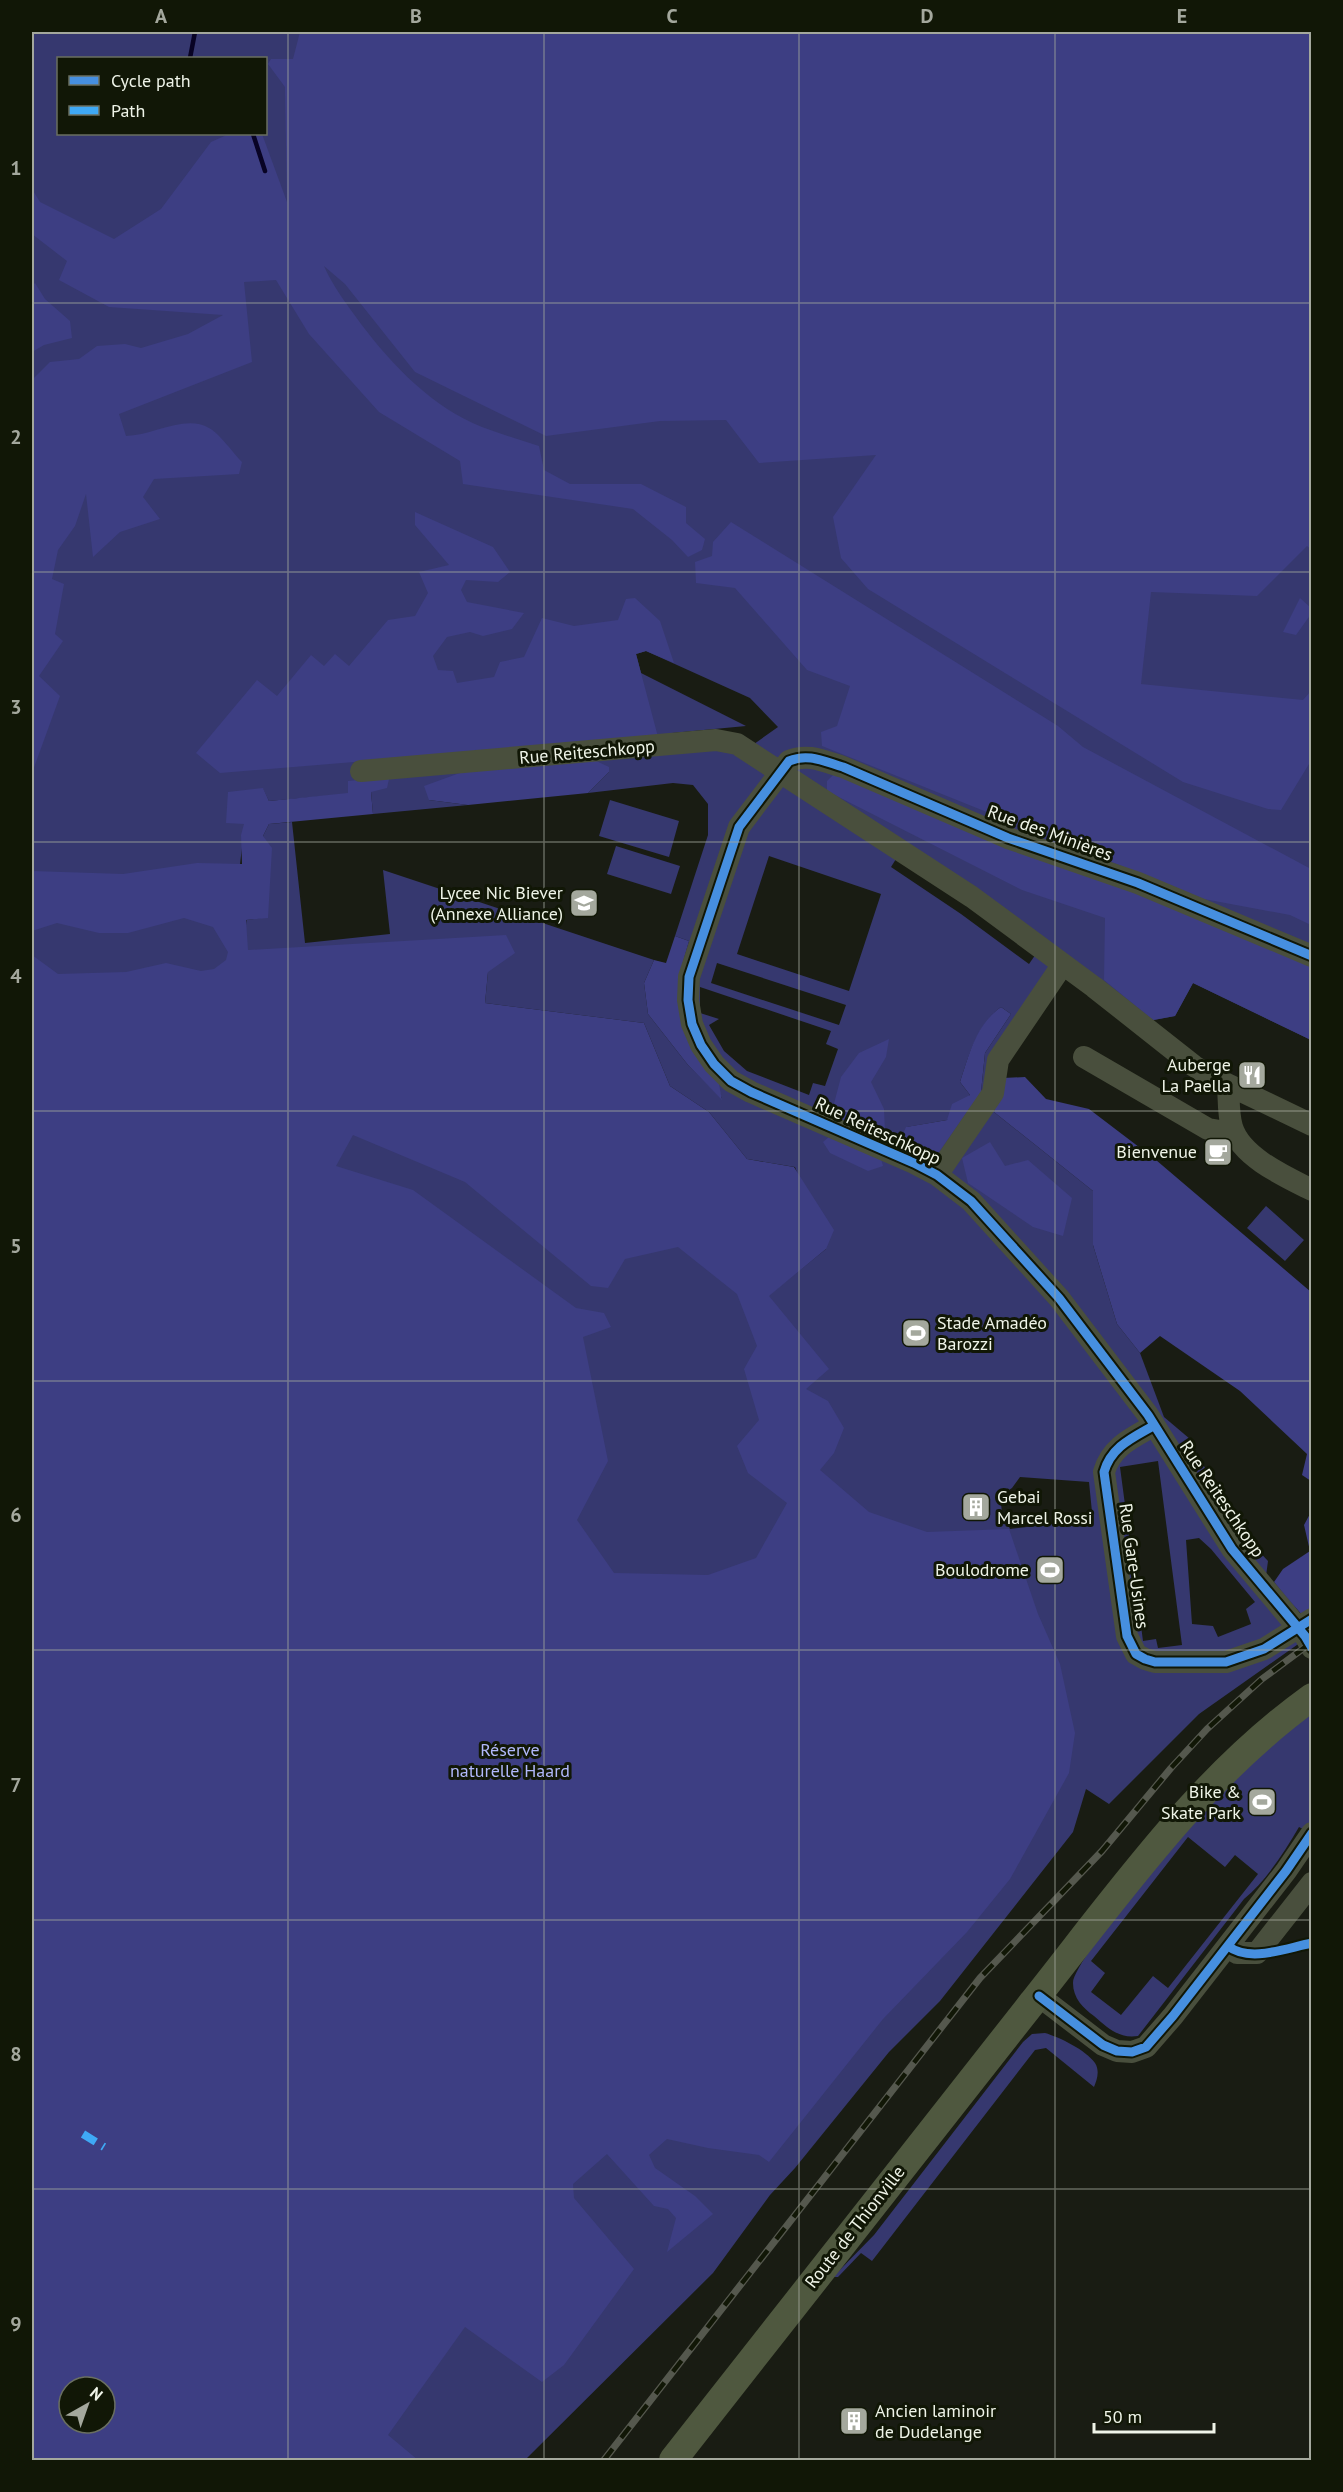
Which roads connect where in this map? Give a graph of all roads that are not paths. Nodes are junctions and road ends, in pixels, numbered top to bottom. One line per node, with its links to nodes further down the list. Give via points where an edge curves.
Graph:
1 (361, 771): 2 (street, Rue Reiteschkopp, via 716,740 737,744)
2 (780, 772): 3 (street, Rue des Minières, via 789,761 802,756 843,767 1008,838 1138,883); 4 (street, via 972,897); 9 (street, Rue Reiteschkopp, via 738,827 689,977 692,1024 714,1064 731,1080)
3 (1311, 956)
4 (1063, 964): 6 (street, via 1194,1066); 9 (street, via 998,1060 993,1094)
5 (1084, 1057): 8 (street, via 1208,1129)
6 (1228, 1085): 7 (street); 8 (street)
7 (1311, 1125)
8 (1232, 1128): 10 (street, via 1254,1156)
9 (937, 1175): 11 (street, Rue Reiteschkopp, via 971,1201 1059,1298)
10 (1311, 1190)
11 (1153, 1426): 12 (street, Rue Gare-Usines, via 1115,1449 1104,1472 1127,1636 1136,1654 1155,1662 1227,1662 1264,1648); 13 (street, Rue Reiteschkopp, via 1219,1530)
12 (1311, 1619)
13 (1311, 1648)
14 (1311, 1697): 18 (main road, Route de Thionville, via 1253,1745 1177,1822)
15 (1311, 1833): 17 (street)
16 (1311, 1883): 17 (street, via 1257,1953 1238,1953)
17 (1228, 1946): 18 (street, via 1157,2037 1132,2052 1103,2045)
18 (1038, 1996): 19 (main road, Route de Thionville)
19 (673, 2460)

